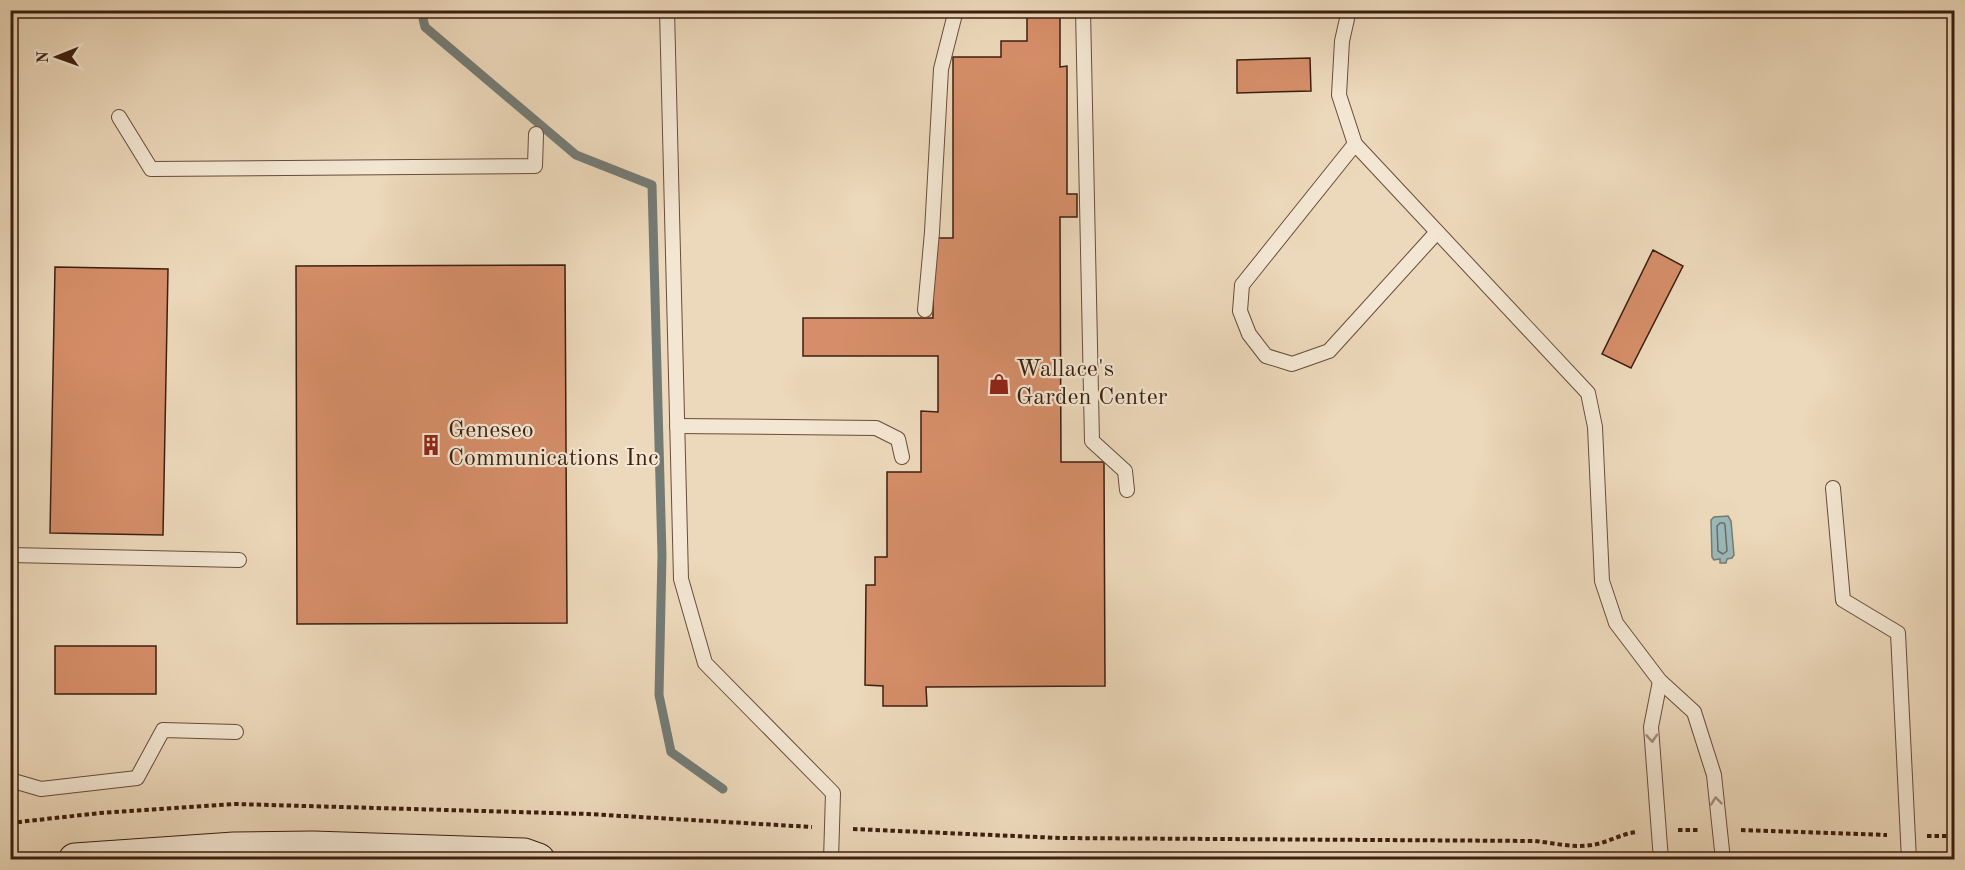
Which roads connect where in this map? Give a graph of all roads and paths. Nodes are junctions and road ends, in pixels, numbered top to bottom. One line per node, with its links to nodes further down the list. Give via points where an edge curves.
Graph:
1 (667, 10): 10 (lane)
2 (956, 10): 9 (lane, via 941,69)
3 (1083, 10): 13 (lane, via 1092,441 1125,471)
4 (1349, 10): 7 (lane, via 1342,42 1339,95)
5 (119, 117): 6 (lane, via 152,169 535,166)
6 (536, 134)
7 (1355, 144): 8 (lane); 8 (lane, via 1242,285 1240,311 1248,334 1266,356 1292,364 1329,351)
8 (1437, 232): 16 (lane, via 1588,393 1594,427 1602,582 1617,623)
9 (925, 310)
10 (677, 426): 11 (lane, via 876,428 898,439); 20 (lane, via 681,579 705,663 833,793)
11 (902, 457)
12 (1833, 488): 23 (lane, via 1843,600 1898,633)
13 (1127, 490)
14 (10, 555): 15 (lane)
15 (239, 560)
16 (1660, 681): 21 (lane, one-way to 16, via 1714,775 1694,712); 22 (lane, one-way to 22, via 1652,727)
17 (236, 732): 18 (lane, via 163,730 137,778 41,789)
18 (10, 780)
19 (10, 823): 20 (path, via 235,804 588,814)
20 (832, 828): 22 (path, via 1060,838 1534,841 1578,846 1596,845 1629,833); 28 (lane)
21 (1719, 830): 22 (path); 23 (path); 30 (lane)
22 (1659, 831): 29 (lane)
23 (1908, 836): 24 (path); 31 (lane)
24 (1954, 836)
25 (138, 857): 26 (main road); 27 (main road, via 234,849 313,848 524,855)
26 (75, 860)
27 (538, 860)
28 (831, 860)
29 (1661, 860)
30 (1723, 860)
31 (1909, 860)

